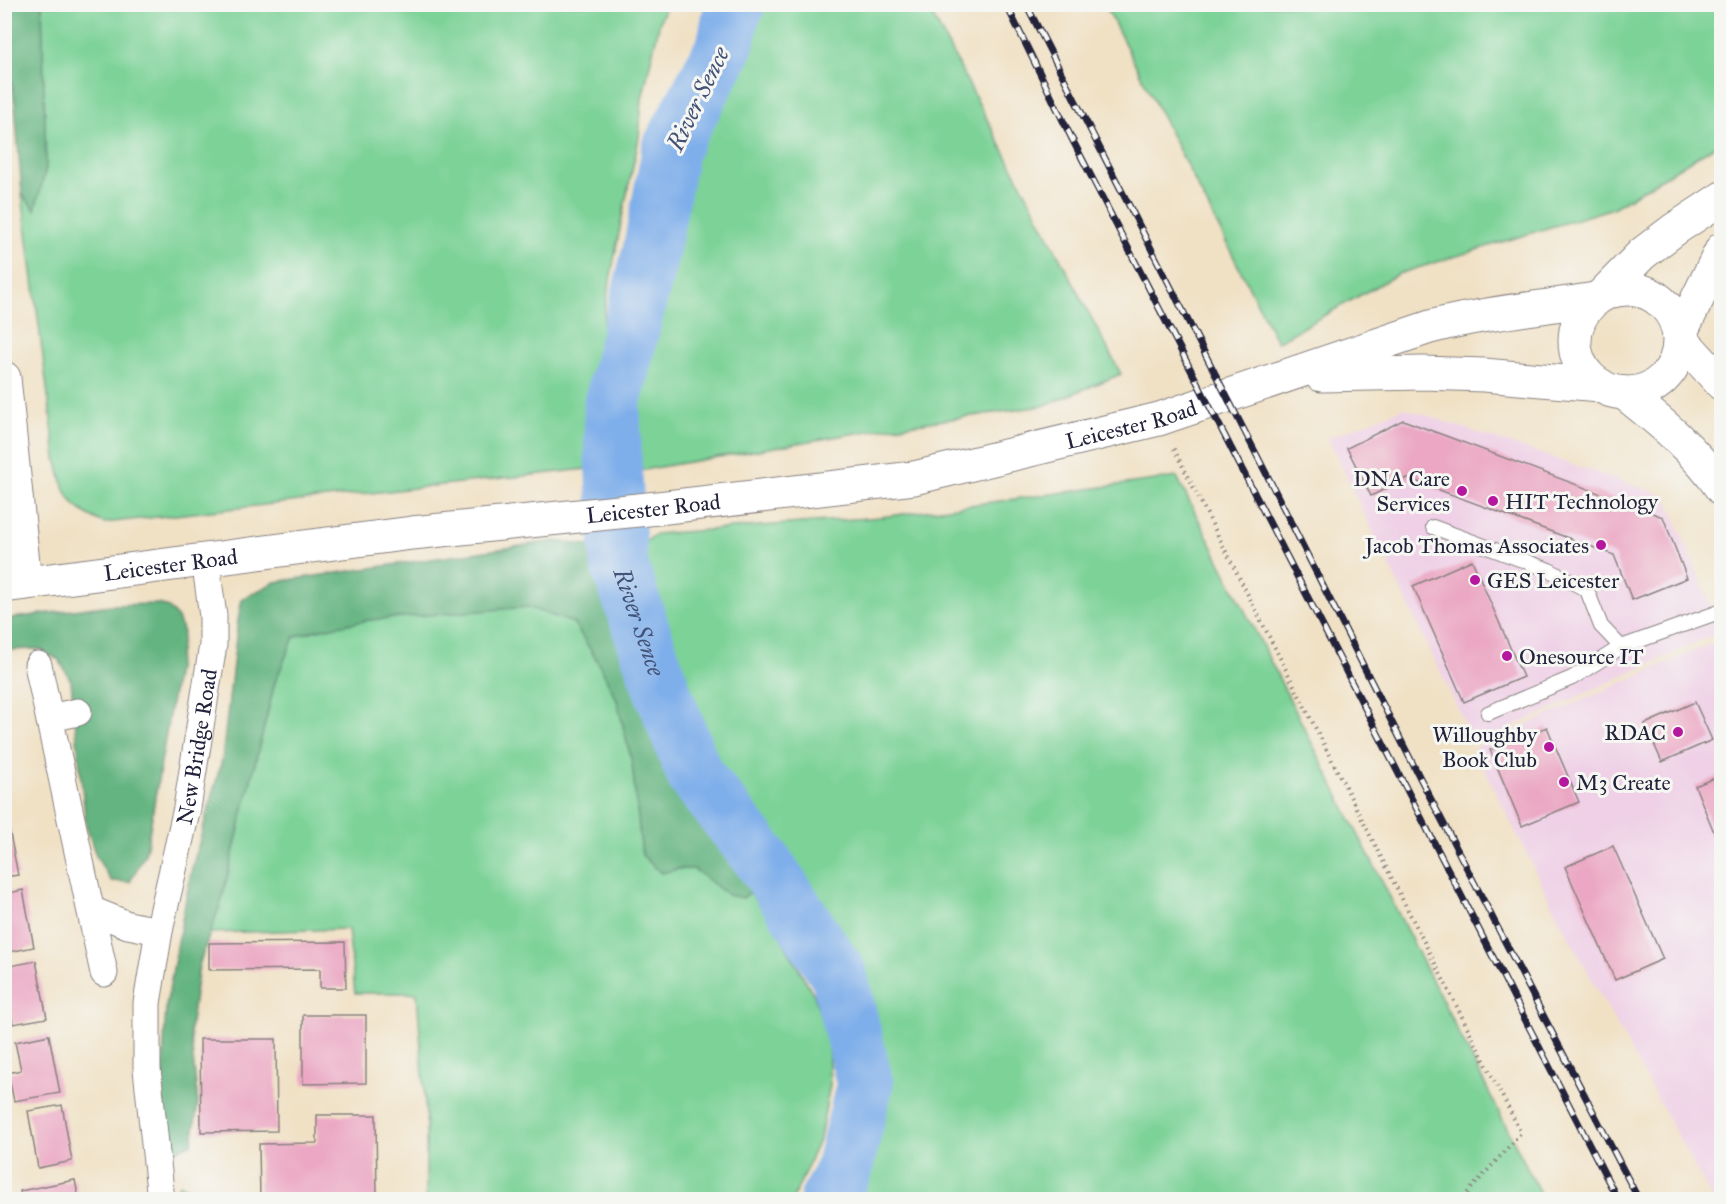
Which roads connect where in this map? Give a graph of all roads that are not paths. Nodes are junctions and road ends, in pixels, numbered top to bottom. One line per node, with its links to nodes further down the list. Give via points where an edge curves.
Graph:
1 (1722, 198): 3 (main road, via 1642,254)
2 (1722, 249): 4 (main road)
3 (1599, 297): 4 (main road, via 1619,289 1636,288 1651,294 1675,318); 5 (main road, Leicester Road, via 1430,327); 8 (main road, via 1584,312 1575,344 1578,360 1587,374)
4 (1680, 336): 7 (main road); 8 (main road, via 1678,356 1658,384 1641,391)
5 (1292, 375): 8 (main road, Leicester Road, via 1484,375); 11 (main road, Leicester Road, via 1158,419 914,478)
6 (4, 378): 12 (main road)
7 (1722, 384)
8 (1612, 389): 9 (main road, via 1676,434)
9 (1722, 489)
10 (1433, 527): 14 (lane, via 1549,570 1587,590 1601,626)
11 (205, 559): 12 (main road, Leicester Road); 20 (street, New Bridge Road, via 213,645 187,808)
12 (15, 585)
13 (1722, 611): 14 (lane)
14 (1621, 647): 17 (lane, via 1572,678)
15 (38, 665): 18 (street)
16 (78, 712): 18 (street)
17 (1488, 714)
18 (50, 718): 19 (street)
19 (91, 909): 20 (street, via 128,925); 21 (street)
20 (159, 931): 22 (street, New Bridge Road, via 147,1003 147,1068)
21 (104, 973)
22 (161, 1200)

